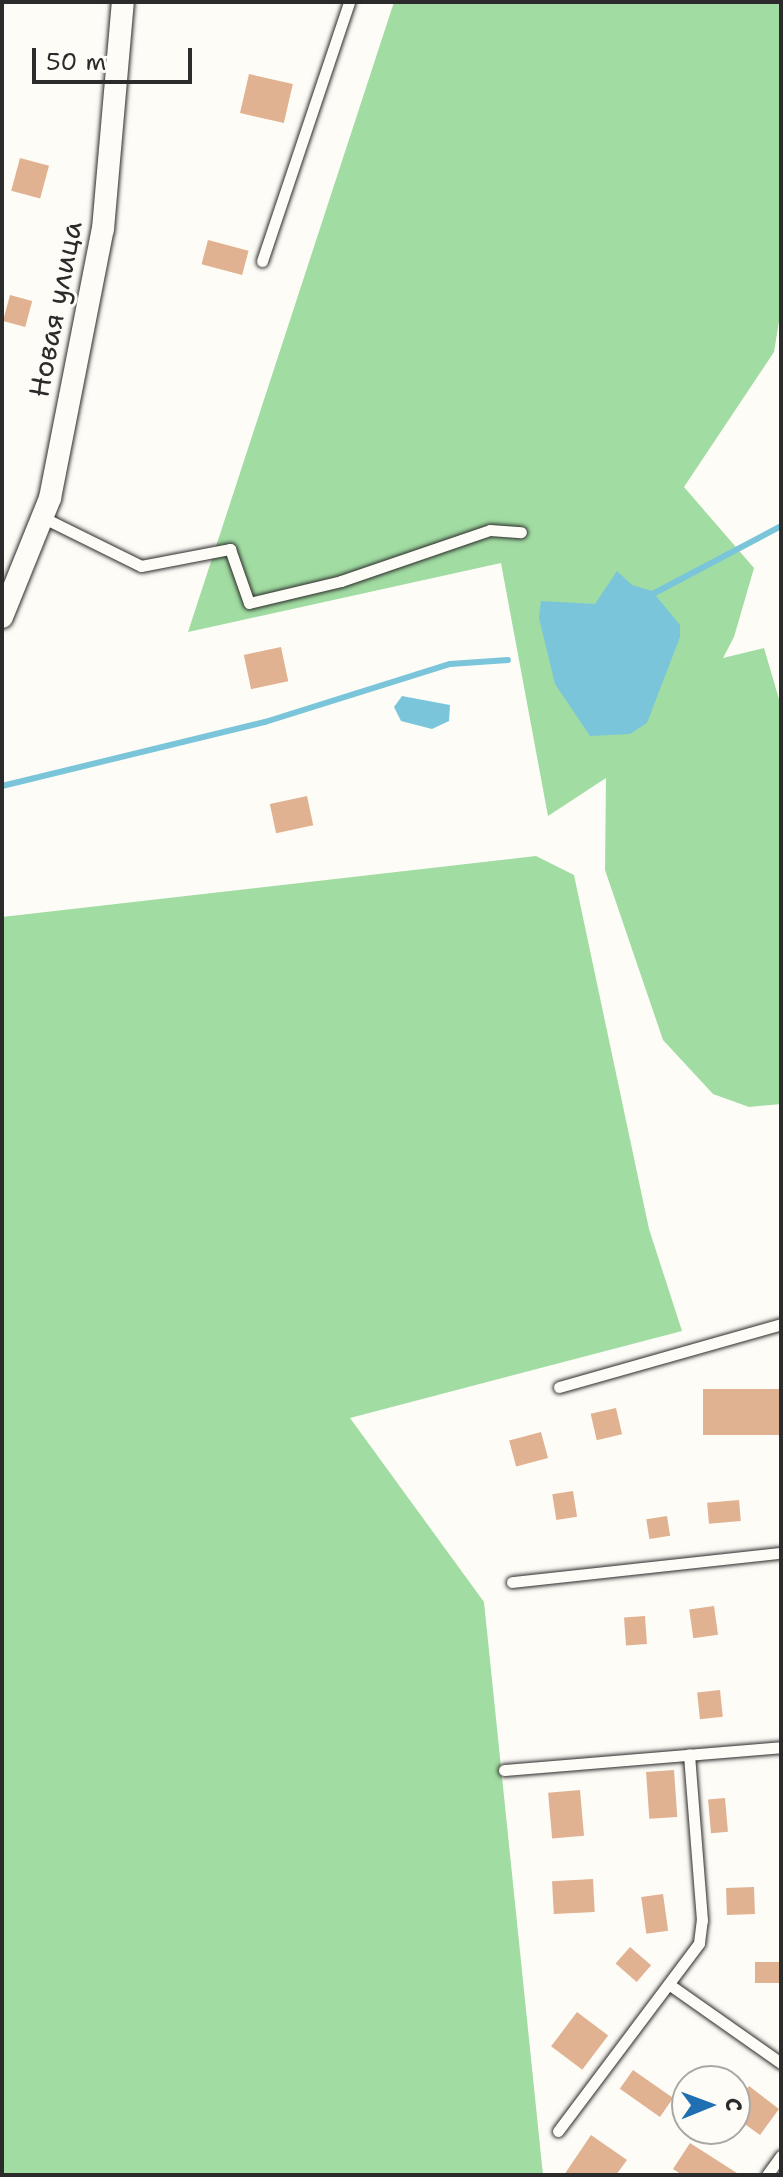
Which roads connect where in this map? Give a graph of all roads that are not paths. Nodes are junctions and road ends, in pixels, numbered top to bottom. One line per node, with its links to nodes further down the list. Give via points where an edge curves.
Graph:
1 (123, 2): 4 (street, Новая улица, via 103,229)
2 (349, 2): 3 (lane)
3 (262, 261)
4 (42, 517): 5 (lane, via 141,566 230,549 249,603 341,581 490,530); 6 (street, Новая улица)
5 (521, 532)
6 (2, 617)
7 (781, 1324): 8 (lane)
8 (559, 1387)
9 (781, 1553): 10 (lane)
10 (512, 1582)
11 (781, 1747): 12 (lane)
12 (689, 1755): 13 (lane); 14 (lane, via 702,1932 694,1953)
13 (504, 1770)
14 (670, 1985): 15 (lane); 16 (lane)
15 (781, 2063)
16 (558, 2131)
17 (781, 2156): 18 (lane)
18 (767, 2175)

